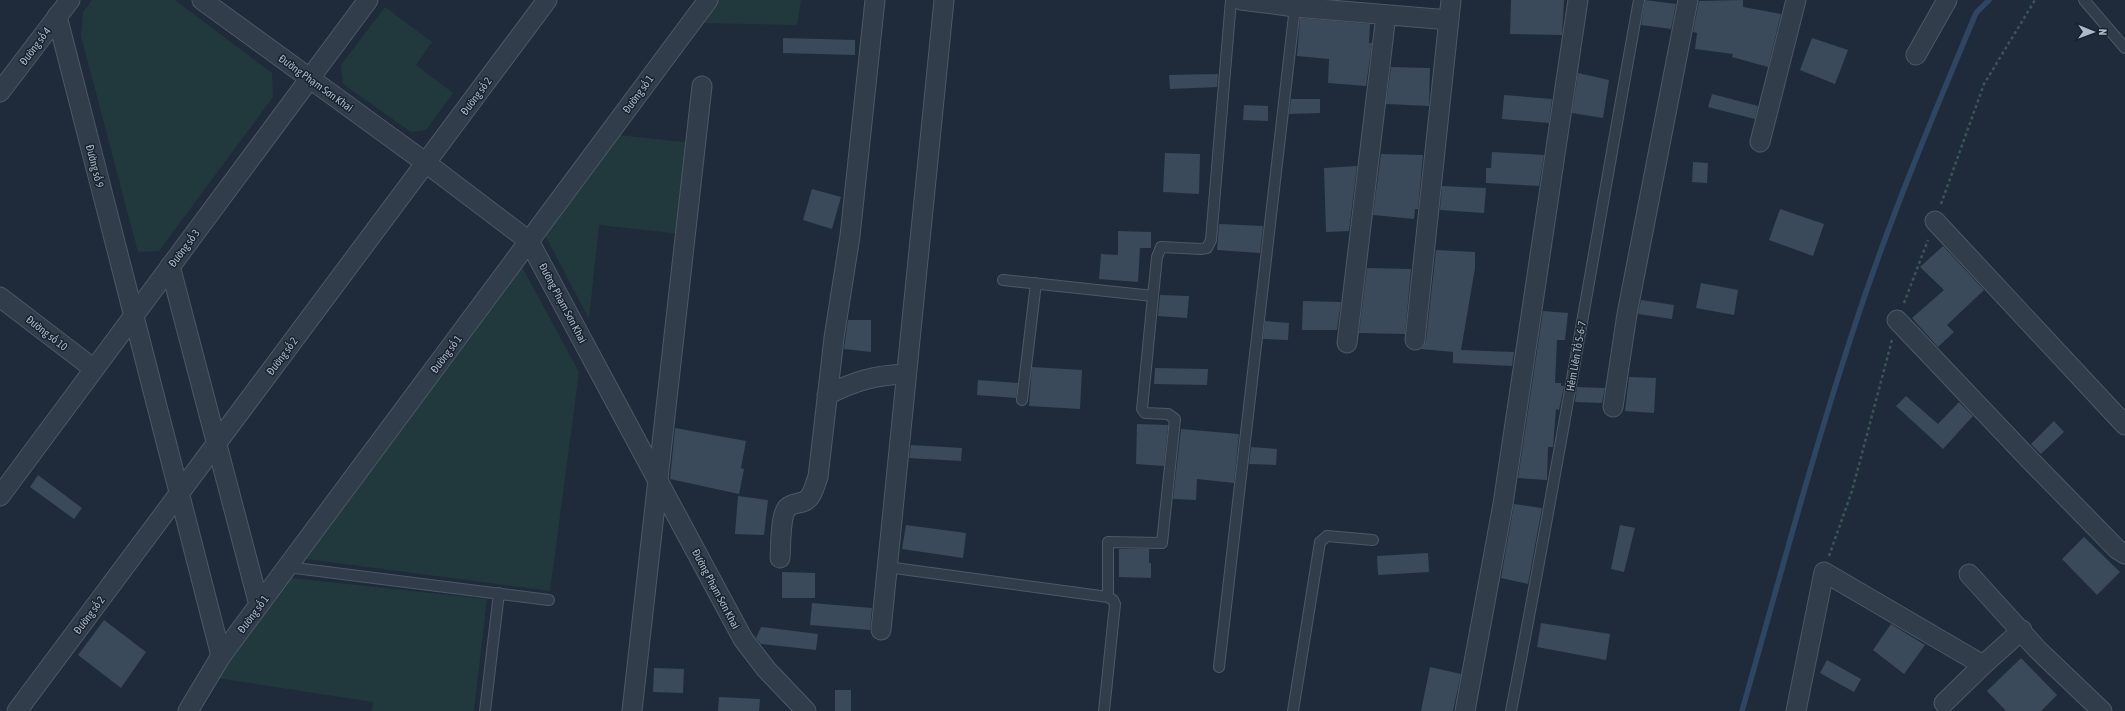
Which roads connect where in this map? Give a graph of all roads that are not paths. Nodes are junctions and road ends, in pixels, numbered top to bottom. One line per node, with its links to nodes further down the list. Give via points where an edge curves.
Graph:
1 (70, 0): 19 (street, Đường số 4)
2 (202, 0): 23 (street, Đường Phạm Sơn Khai)
3 (368, 0): 23 (street, Đường số 3)
4 (547, 0): 27 (street, Đường số 2)
5 (708, 0): 29 (street, Đường số 1)
6 (875, 0): 41 (street, via 850,236)
7 (944, 0): 40 (street)
8 (1231, 0): 33 (lane, via 1211,240 1207,248 1201,249 1161,248 1157,256)
9 (1242, 0): 17 (street)
10 (1451, 0): 20 (street)
11 (1578, 0): 72 (street, via 1503,504)
12 (1639, 0): 73 (lane, Hẻm Liên Tổ 5-6-7)
13 (1688, 0): 43 (street, via 1626,314)
14 (1796, 0): 26 (street)
15 (1948, 0): 22 (street)
16 (2084, 0): 21 (lane)
17 (1295, 7): 18 (street); 63 (lane)
18 (1386, 15): 20 (street); 38 (street)
19 (57, 16): 25 (street, Đường số 4); 35 (street, Đường số 9)
20 (1449, 20): 37 (street)
21 (2125, 48)
22 (1916, 55)
23 (310, 78): 27 (street, Đường Phạm Sơn Khai); 30 (street, Đường số 3)
24 (702, 86): 46 (street)
25 (0, 92)
26 (1760, 142)
27 (426, 163): 29 (street, Đường Phạm Sơn Khai); 45 (street, Đường số 2)
28 (1935, 221): 44 (street)
29 (529, 241): 46 (street, Đường Phạm Sơn Khai); 52 (street, Đường số 1)
30 (170, 266): 35 (street, Đường số 3); 45 (street)
31 (1003, 280): 32 (lane)
32 (1036, 283): 33 (lane); 42 (lane)
33 (1153, 296): 56 (lane, via 1142,409 1145,414 1168,414 1175,419 1162,543 1108,542)
34 (0, 297): 39 (street, Đường số 10)
35 (133, 316): 39 (street, Đường số 3); 48 (street, Đường số 9)
36 (1897, 320): 50 (street, via 2029,459)
37 (1415, 340)
38 (1347, 343)
39 (94, 369): 47 (street, Đường số 3)
40 (906, 374): 41 (street, via 863,379); 53 (street)
41 (827, 395): 51 (street, via 818,476 810,497 791,505 786,510)
42 (1022, 400)
43 (1613, 407)
44 (2125, 425)
45 (217, 443): 48 (street, Đường số 2); 58 (street)
46 (658, 481): 68 (street); 69 (street, Đường Phạm Sơn Khai, via 743,639 766,669)
47 (3, 485)
48 (180, 493): 61 (street, Đường số 9); 65 (street, Đường số 2)
49 (1373, 540): 71 (lane, via 1327,536 1320,542)
50 (2125, 554)
51 (780, 558)
52 (287, 567): 55 (lane); 58 (street, Đường số 1)
53 (887, 567): 56 (lane); 59 (street)
54 (1969, 574): 60 (street)
55 (499, 594): 57 (lane); 67 (lane)
56 (1108, 597): 70 (lane, via 1115,604)
57 (549, 600)
58 (259, 605): 61 (street, Đường số 1)
59 (881, 630)
60 (2022, 630): 62 (street); 75 (street)
61 (221, 656): 66 (street, Đường số 1)
62 (1983, 665): 64 (street); 74 (street, via 1824,572)
63 (1219, 667)
64 (1944, 703)
65 (17, 711)
66 (188, 711)
67 (485, 711)
68 (632, 711)
69 (806, 711)
70 (1104, 711)
71 (1293, 711)
72 (1465, 711)
73 (1511, 711)
74 (1796, 711)
75 (2102, 711)

